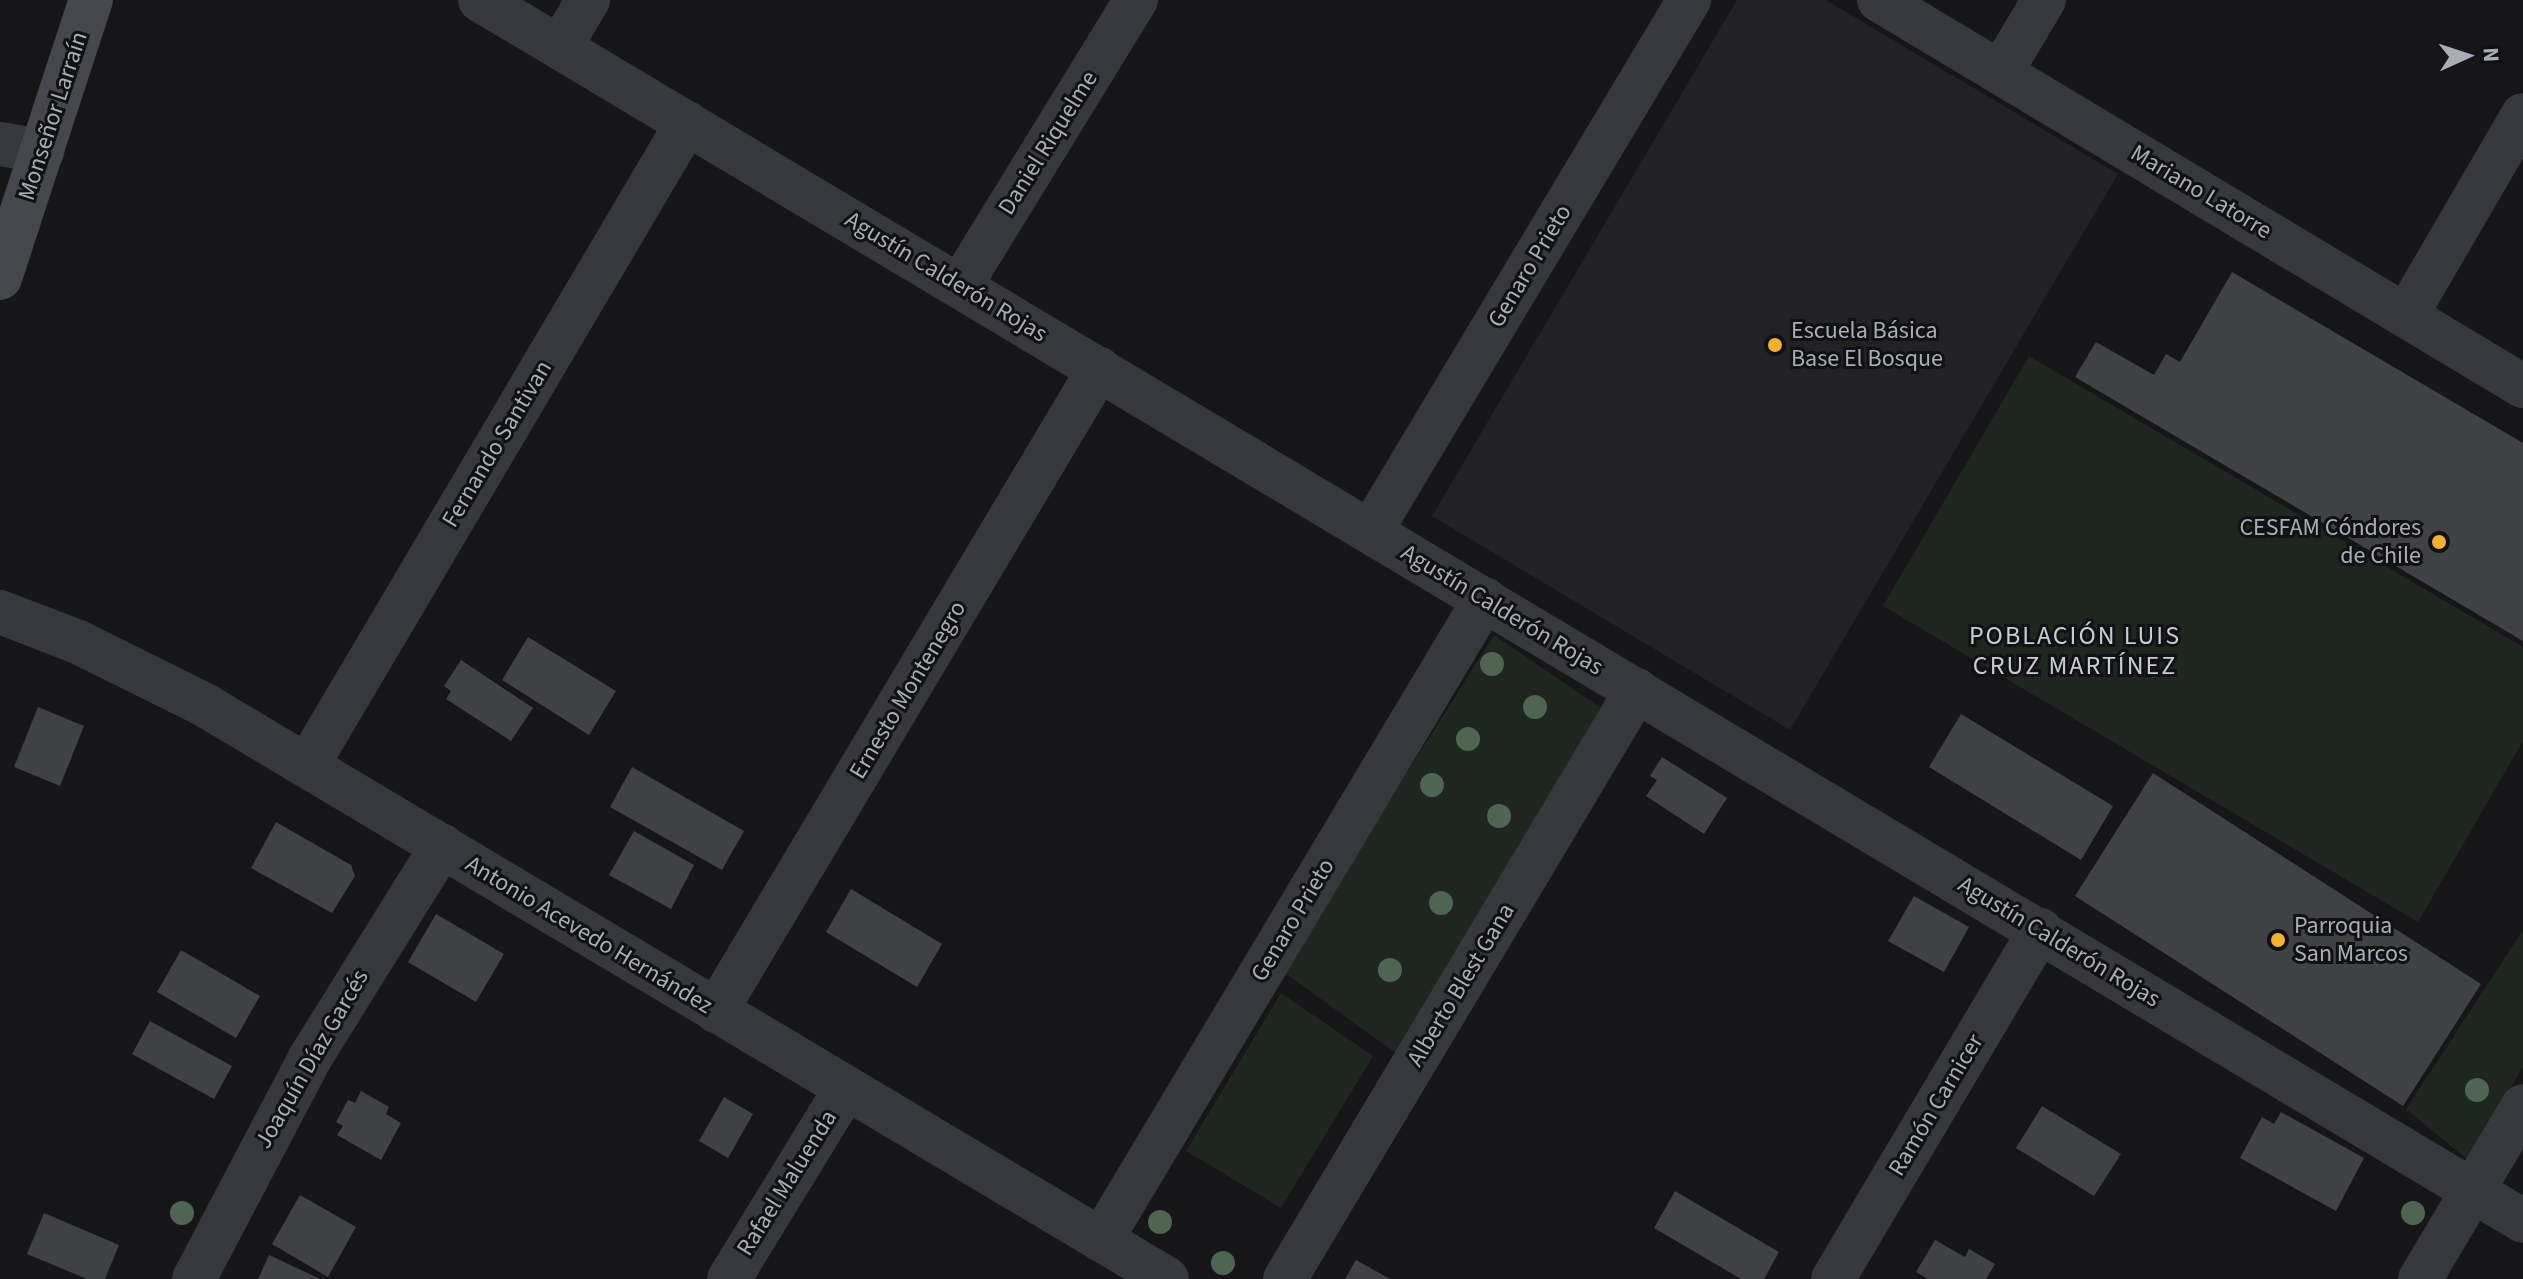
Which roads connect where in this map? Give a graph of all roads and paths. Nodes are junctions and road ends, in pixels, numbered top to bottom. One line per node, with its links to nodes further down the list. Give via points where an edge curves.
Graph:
1 (91, 0): 12 (street, Monseñor Larraín)
2 (480, 0): 8 (street, Agustín Calderón Rojas)
3 (588, 0): 8 (street)
4 (1136, 0): 14 (street, Daniel Riquelme)
5 (1689, 0): 18 (street, Genaro Prieto)
6 (1879, 0): 9 (street, Mariano Latorre)
7 (2044, 0): 9 (street)
8 (560, 47): 11 (street, Agustín Calderón Rojas)
9 (2001, 72): 15 (street, Mariano Latorre)
10 (2523, 115): 15 (street)
11 (687, 123): 14 (street, Agustín Calderón Rojas); 22 (street, Fernando Santivan)
12 (21, 147): 13 (street, Monseñor Larraín)
13 (0, 278)
14 (960, 286): 16 (street, Agustín Calderón Rojas)
15 (2407, 314): 17 (street, Mariano Latorre)
16 (1099, 369): 18 (street, Agustín Calderón Rojas); 25 (street, Ernesto Montenegro)
17 (2523, 386)
18 (1371, 531): 19 (street, Agustín Calderón Rojas)
19 (1485, 599): 21 (street, Agustín Calderón Rojas); 30 (street, Genaro Prieto)
20 (0, 612): 22 (street, Antonio Acevedo Hernández, via 142,672)
21 (1637, 690): 24 (street, Agustín Calderón Rojas); 34 (street, Alberto Blest Gana)
22 (307, 766): 23 (street, Antonio Acevedo Hernández)
23 (442, 846): 25 (street, Antonio Acevedo Hernández); 31 (street, Joaquín Díaz Garcés, via 310,1058)
24 (2040, 930): 28 (street, Agustín Calderón Rojas); 35 (street, Ramón Carnicer)
25 (716, 1011): 26 (street, Antonio Acevedo Hernández)
26 (846, 1088): 30 (street, Antonio Acevedo Hernández); 32 (street, Rafael Maluenda)
27 (2523, 1106): 28 (street)
28 (2474, 1189): 29 (street, Agustín Calderón Rojas); 36 (street)
29 (2523, 1221)
30 (1101, 1240): 33 (street, Antonio Acevedo Hernández)
31 (194, 1279)
32 (729, 1279)
33 (1167, 1279)
34 (1285, 1279)
35 (1833, 1279)
36 (2420, 1279)

